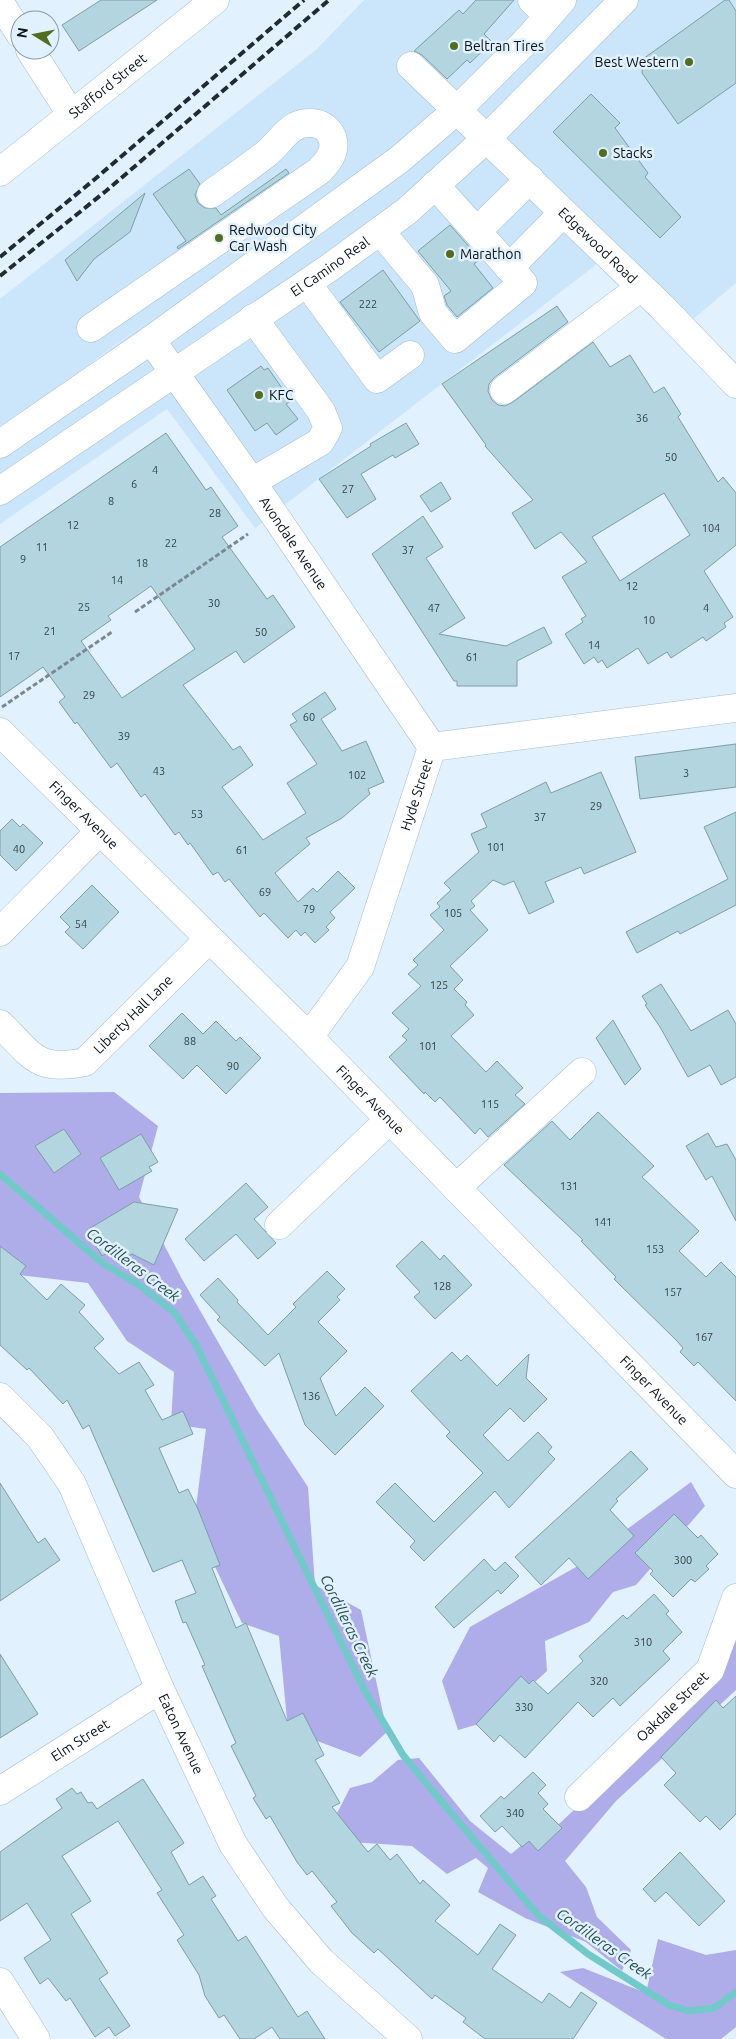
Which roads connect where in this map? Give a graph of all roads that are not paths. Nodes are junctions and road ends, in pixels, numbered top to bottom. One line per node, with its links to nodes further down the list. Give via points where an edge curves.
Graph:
1 (215, 0): 9 (street, Stafford Street)
2 (0, 3): 5 (street)
3 (626, 3): 11 (street, El Camino Real)
4 (547, 5): 8 (street)
5 (10, 18)
6 (36, 60): 9 (street)
7 (411, 66): 8 (street, Edgewood Road)
8 (457, 110): 11 (street, Edgewood Road); 25 (street, via 400,158)
9 (71, 114): 13 (street, Stafford Street)
10 (286, 133): 12 (street, via 260,141); 16 (street, via 268,152); 24 (street, via 306,123 322,126 332,136 332,153 319,171)
11 (487, 138): 14 (street, Edgewood Road); 15 (street, El Camino Real)
12 (224, 168)
13 (0, 172)
14 (530, 179): 17 (street, Edgewood Road); 19 (street)
15 (436, 185): 18 (street, El Camino Real); 19 (street)
16 (211, 194)
17 (563, 213): 20 (street); 22 (street, Edgewood Road)
18 (380, 231): 20 (street, via 425,285 433,313 455,339 523,283); 21 (street, El Camino Real)
19 (477, 231): 20 (street)
20 (509, 268)
21 (307, 282): 23 (street, El Camino Real); 26 (street, via 377,379)
22 (641, 287): 28 (street, Edgewood Road); 29 (street)
23 (253, 318): 27 (street, El Camino Real); 31 (street, via 321,411 328,428 320,442)
24 (91, 328)
25 (152, 340): 27 (street, Avondale Avenue); 30 (street)
26 (410, 355)
27 (174, 373): 31 (street, Avondale Avenue); 32 (street, El Camino Real)
28 (736, 384)
29 (504, 390)
30 (0, 444)
31 (252, 482): 35 (street, Avondale Avenue)
32 (0, 491)
33 (736, 708): 35 (street, Hyde Street)
34 (1, 720): 36 (street, Finger Avenue)
35 (432, 747): 40 (street, Hyde Street, via 360,967)
36 (100, 831): 37 (street); 38 (street, Finger Avenue)
37 (0, 932)
38 (209, 939): 39 (street, Liberty Hall Lane, via 85,1062 62,1066 40,1063); 40 (street, Finger Avenue)
39 (0, 1024)
40 (309, 1037): 42 (street, Finger Avenue)
41 (582, 1072): 43 (street)
42 (390, 1120): 43 (street, Finger Avenue); 44 (street)
43 (456, 1188): 46 (street, Finger Avenue)
44 (279, 1224)
45 (0, 1397): 48 (street, Eaton Avenue, via 40,1437 72,1484)
46 (736, 1474)
47 (736, 1598): 50 (street, Oakdale Street, via 710,1670)
48 (160, 1689): 49 (street, Elm Street); 53 (street, Eaton Avenue, via 233,1844 275,1907 321,1961)
49 (0, 1791)
50 (579, 1796)
51 (0, 1982): 52 (street)
52 (36, 2039)
53 (408, 2039)

